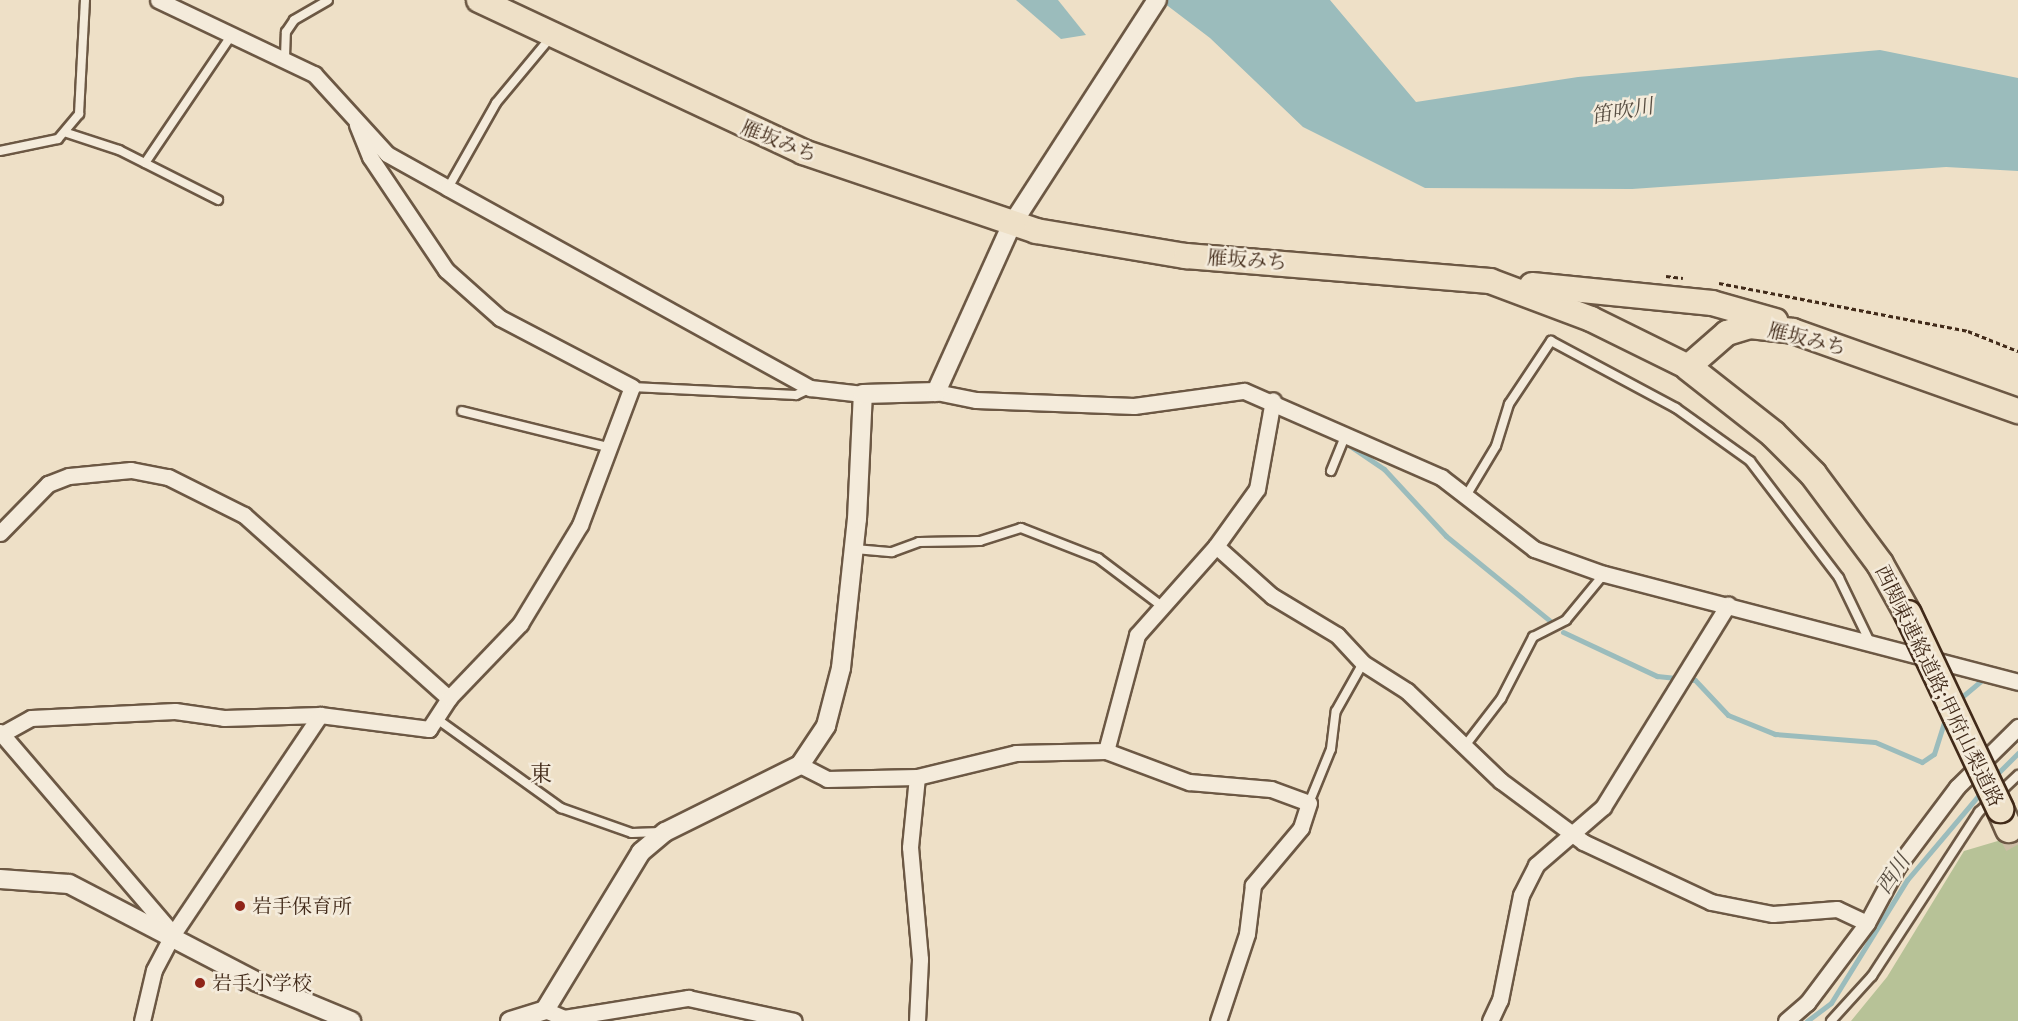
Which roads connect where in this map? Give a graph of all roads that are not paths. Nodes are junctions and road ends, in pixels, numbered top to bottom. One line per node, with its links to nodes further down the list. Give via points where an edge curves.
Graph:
1 (85, 0): 10 (lane, via 79,114)
2 (158, 0): 6 (street)
3 (328, 0): 8 (lane, via 294,20 286,33)
4 (479, 0): 7 (highway, 雁坂みち)
5 (1157, 0): 15 (street)
6 (233, 33): 8 (street); 12 (lane)
7 (552, 36): 13 (lane, via 496,103); 15 (highway, 雁坂みち, via 802,152)
8 (285, 57): 9 (street, via 314,74)
9 (357, 124): 13 (street, via 387,154); 19 (street, via 370,157 446,270 500,318)
10 (67, 133): 11 (lane); 12 (lane)
11 (0, 151)
12 (145, 163): 14 (lane)
13 (448, 188): 20 (street)
14 (218, 200)
15 (1017, 215): 16 (highway, 雁坂みち, via 1165,254); 21 (street)
16 (1490, 281): 17 (highway, via 1712,303 1762,314); 18 (highway, 雁坂みち, via 1581,314)
17 (1793, 332): 18 (highway, 雁坂みち, via 1738,330 1712,344); 25 (highway, 雁坂みち)
18 (1688, 367): 50 (highway, 西関東連絡道路;甲府山梨道路, bridge, via 1773,434 1813,474 1880,564 1908,614)
19 (632, 387): 20 (lane, via 796,395); 27 (street)
20 (810, 388): 22 (street)
21 (936, 392): 22 (street); 23 (street, via 976,400 1134,406 1244,391)
22 (863, 394): 32 (street)
23 (1274, 400): 26 (street); 31 (street, via 1257,489)
24 (462, 411): 27 (lane)
25 (2018, 411)
26 (1346, 433): 28 (lane); 29 (street, via 1441,477)
27 (607, 447): 39 (street, via 580,525 539,596 479,672)
28 (1331, 471)
29 (1466, 496): 33 (street, via 1534,549); 36 (lane, via 1496,446 1509,404 1551,341 1676,408 1750,461 1839,578)
30 (0, 532): 39 (street, via 48,484 69,476 131,470 168,477 244,516)
31 (1216, 546): 35 (street); 37 (street, via 1272,596 1337,634)
32 (854, 549): 35 (lane, via 892,552 919,542 980,541 1021,528 1098,558); 46 (street, via 832,706)
33 (1604, 574): 34 (street); 44 (lane, via 1566,620 1533,637 1501,699)
34 (1728, 605): 36 (street); 52 (street, via 1603,807)
35 (1163, 607): 45 (street, via 1137,635)
36 (1870, 642): 38 (street)
37 (1363, 663): 44 (street, via 1407,691); 49 (lane, via 1336,711 1331,749)
38 (2018, 682)
39 (449, 698): 41 (street)
40 (320, 715): 41 (street, via 429,729); 43 (street, via 224,718 175,711 31,718); 55 (street)
41 (437, 719): 51 (lane, via 561,808 632,833)
42 (2018, 727): 54 (street, via 1957,787 1897,867)
43 (1, 733): 55 (street)
44 (1464, 747): 52 (street)
45 (1106, 751): 48 (street, via 1016,753); 49 (street, via 1189,782 1271,789)
46 (801, 765): 48 (street, via 826,779); 51 (street)
47 (2018, 775): 65 (lane, via 1979,812 1872,976)
48 (917, 777): 61 (street, via 910,847 920,959)
49 (1309, 803): 62 (street, via 1301,828 1253,885 1247,934)
50 (2010, 830)
51 (665, 832): 56 (street, via 641,852)
52 (1572, 832): 54 (street, via 1711,902 1773,914 1837,909); 63 (street, via 1536,865 1521,895 1500,1000)
53 (0, 879): 55 (street, via 58,881)
54 (1867, 923): 64 (street, via 1807,1003)
55 (173, 934): 57 (street, via 154,970); 58 (street, via 257,982)
56 (545, 1010): 59 (street); 60 (street, via 564,1018 688,998)
57 (142, 1021)
58 (351, 1021)
59 (510, 1021)
60 (794, 1021)
61 (917, 1021)
62 (1218, 1021)
63 (1490, 1021)
64 (1786, 1021)
65 (1831, 1021)

